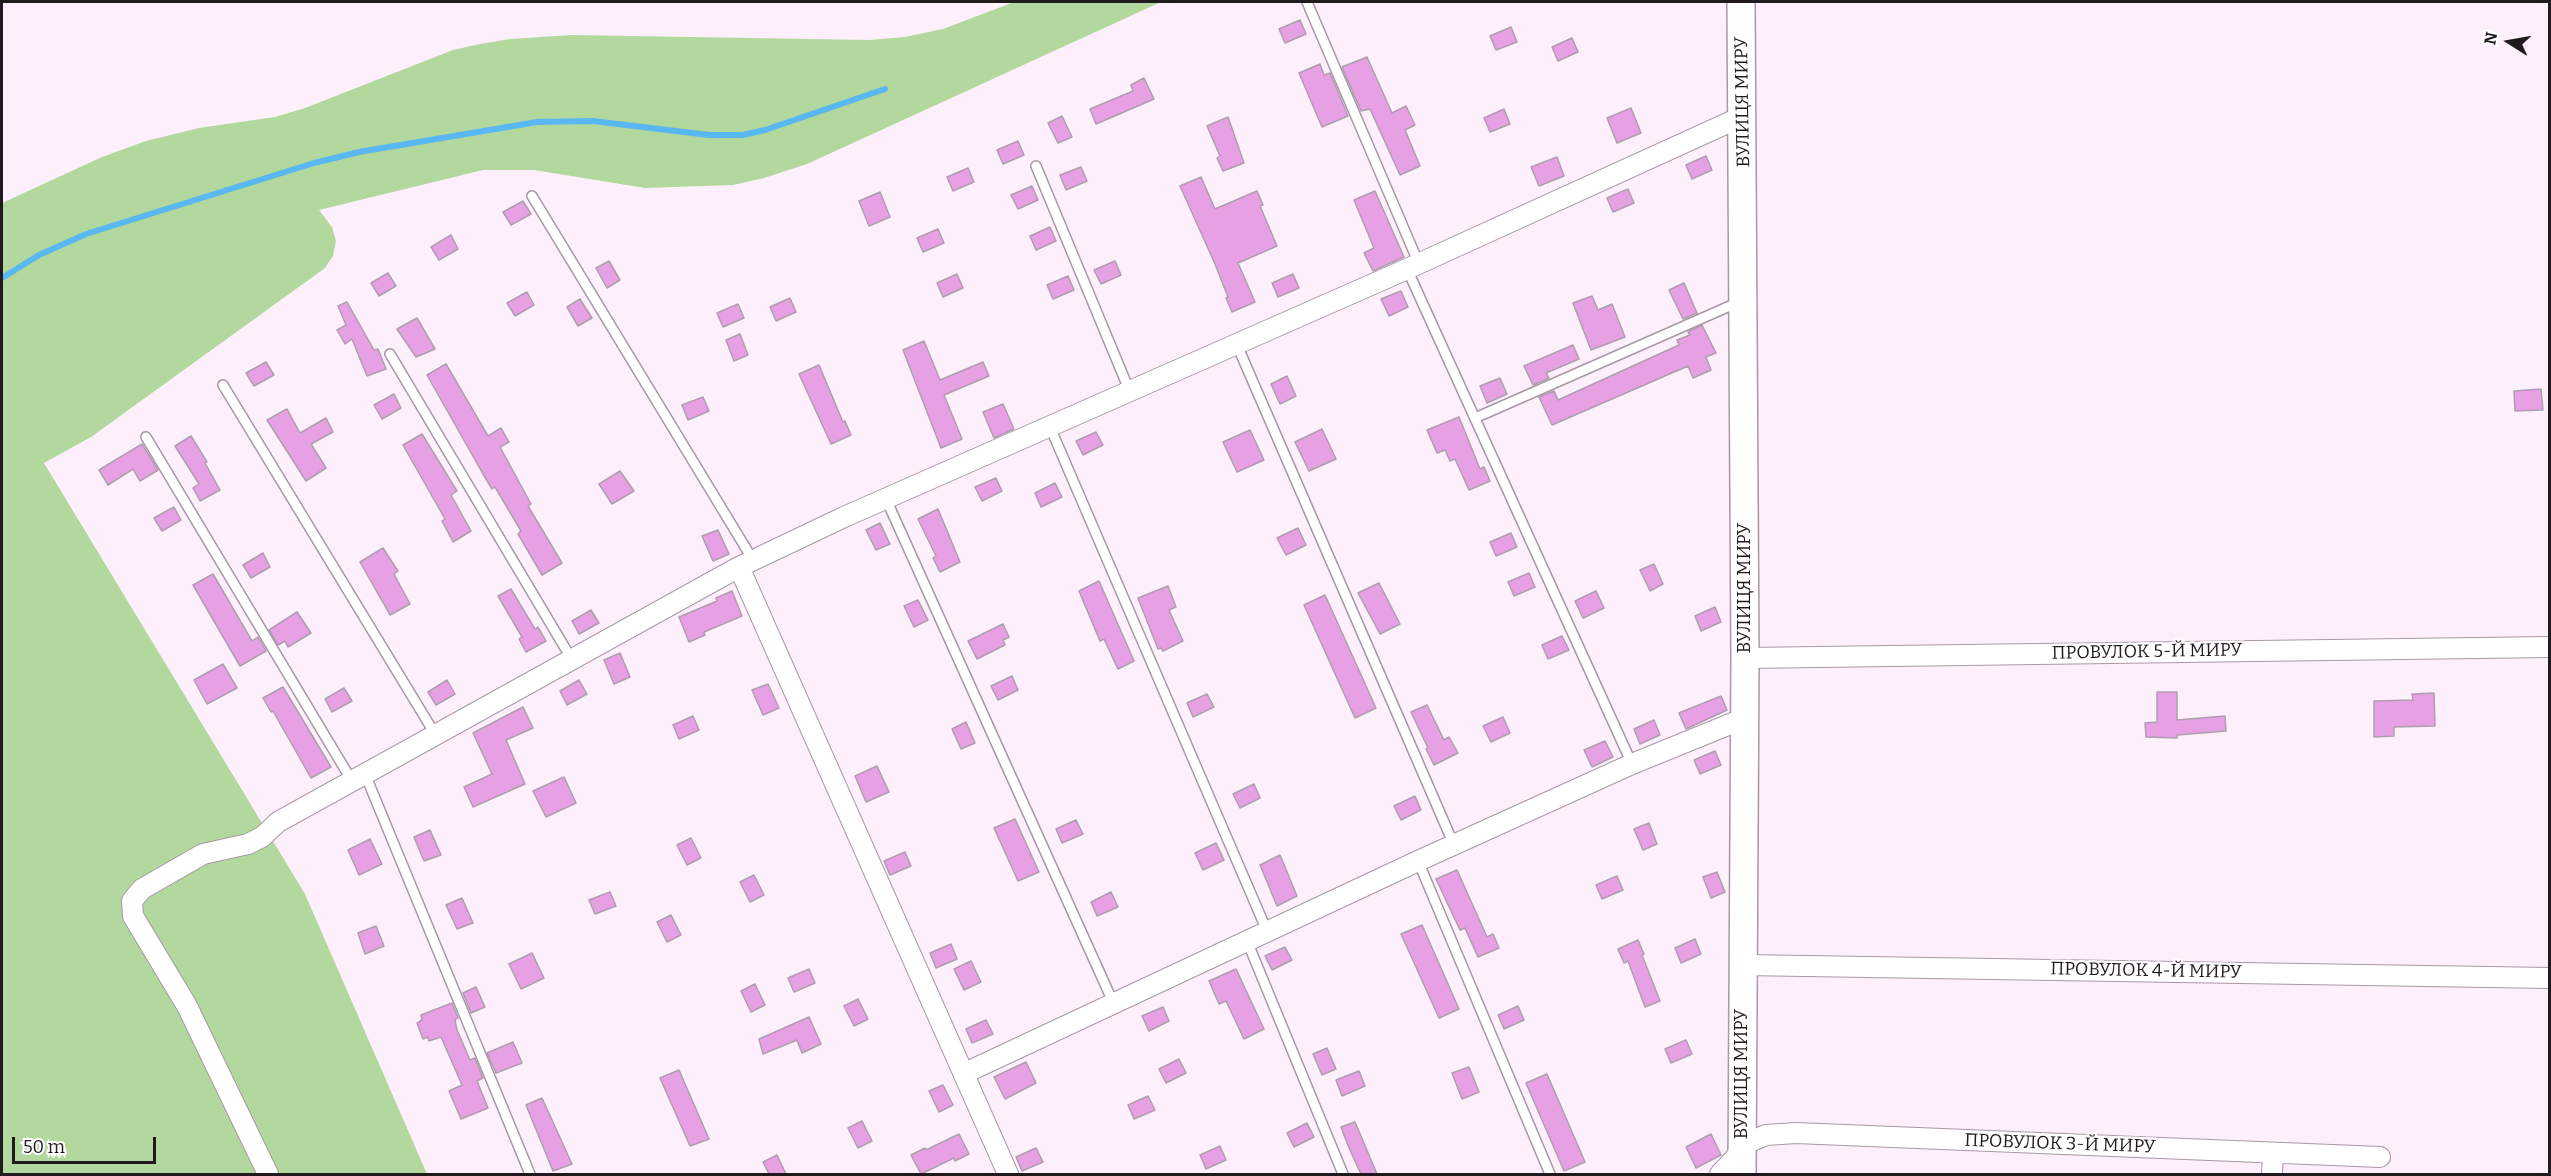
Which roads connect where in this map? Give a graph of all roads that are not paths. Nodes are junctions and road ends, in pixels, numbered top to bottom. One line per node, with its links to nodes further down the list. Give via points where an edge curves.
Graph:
1 (1307, 2): 6 (lane)
2 (1742, 2): 3 (street, ВУЛИЦЯ МИРУ)
3 (1743, 117): 6 (street); 7 (street, ВУЛИЦЯ МИРУ)
4 (1036, 166): 11 (lane)
5 (532, 196): 16 (lane)
6 (1413, 267): 8 (street); 12 (lane)
7 (1744, 299): 12 (lane); 19 (street, ВУЛИЦЯ МИРУ)
8 (1237, 345): 11 (street); 24 (lane)
9 (390, 354): 18 (lane)
10 (223, 385): 21 (lane)
11 (1130, 392): 13 (street)
12 (1475, 418): 22 (lane)
13 (1050, 427): 15 (street); 26 (lane)
14 (146, 437): 23 (lane)
15 (886, 499): 16 (street); 30 (lane)
16 (746, 564): 18 (street); 31 (street, via 781,658 909,955)
17 (2550, 647): 19 (street, ПРОВУЛОК 5-Й МИРУ)
18 (571, 658): 21 (street)
19 (1745, 658): 20 (street, ВУЛИЦЯ МИРУ)
20 (1745, 718): 22 (street); 28 (street, ВУЛИЦЯ МИРУ)
21 (435, 734): 23 (street)
22 (1632, 764): 24 (street)
23 (359, 777): 35 (street, via 278,822 248,844 203,854 142,889 132,901 133,916 187,1006); 36 (lane)
24 (1454, 845): 25 (street)
25 (1418, 861): 26 (street); 39 (lane)
26 (1267, 931): 27 (street)
27 (1246, 940): 30 (street); 38 (lane)
28 (1743, 965): 29 (street, ПРОВУЛОК 4-Й МИРУ); 32 (street, ВУЛИЦЯ МИРУ)
29 (2550, 978)
30 (1113, 1002): 31 (street)
31 (965, 1073): 37 (street)
32 (1742, 1145): 33 (street, ПРОВУЛОК 3-Й МИРУ, via 1766,1135 1796,1132); 40 (street); 41 (street, ВУЛИЦЯ МИРУ)
33 (2273, 1153): 34 (street, ПРОВУЛОК 3-Й МИРУ); 42 (street)
34 (2380, 1157)
35 (268, 1174)
36 (530, 1174)
37 (1008, 1174)
38 (1343, 1174)
39 (1550, 1174)
40 (1720, 1174)
41 (1742, 1174)
42 (2272, 1174)

